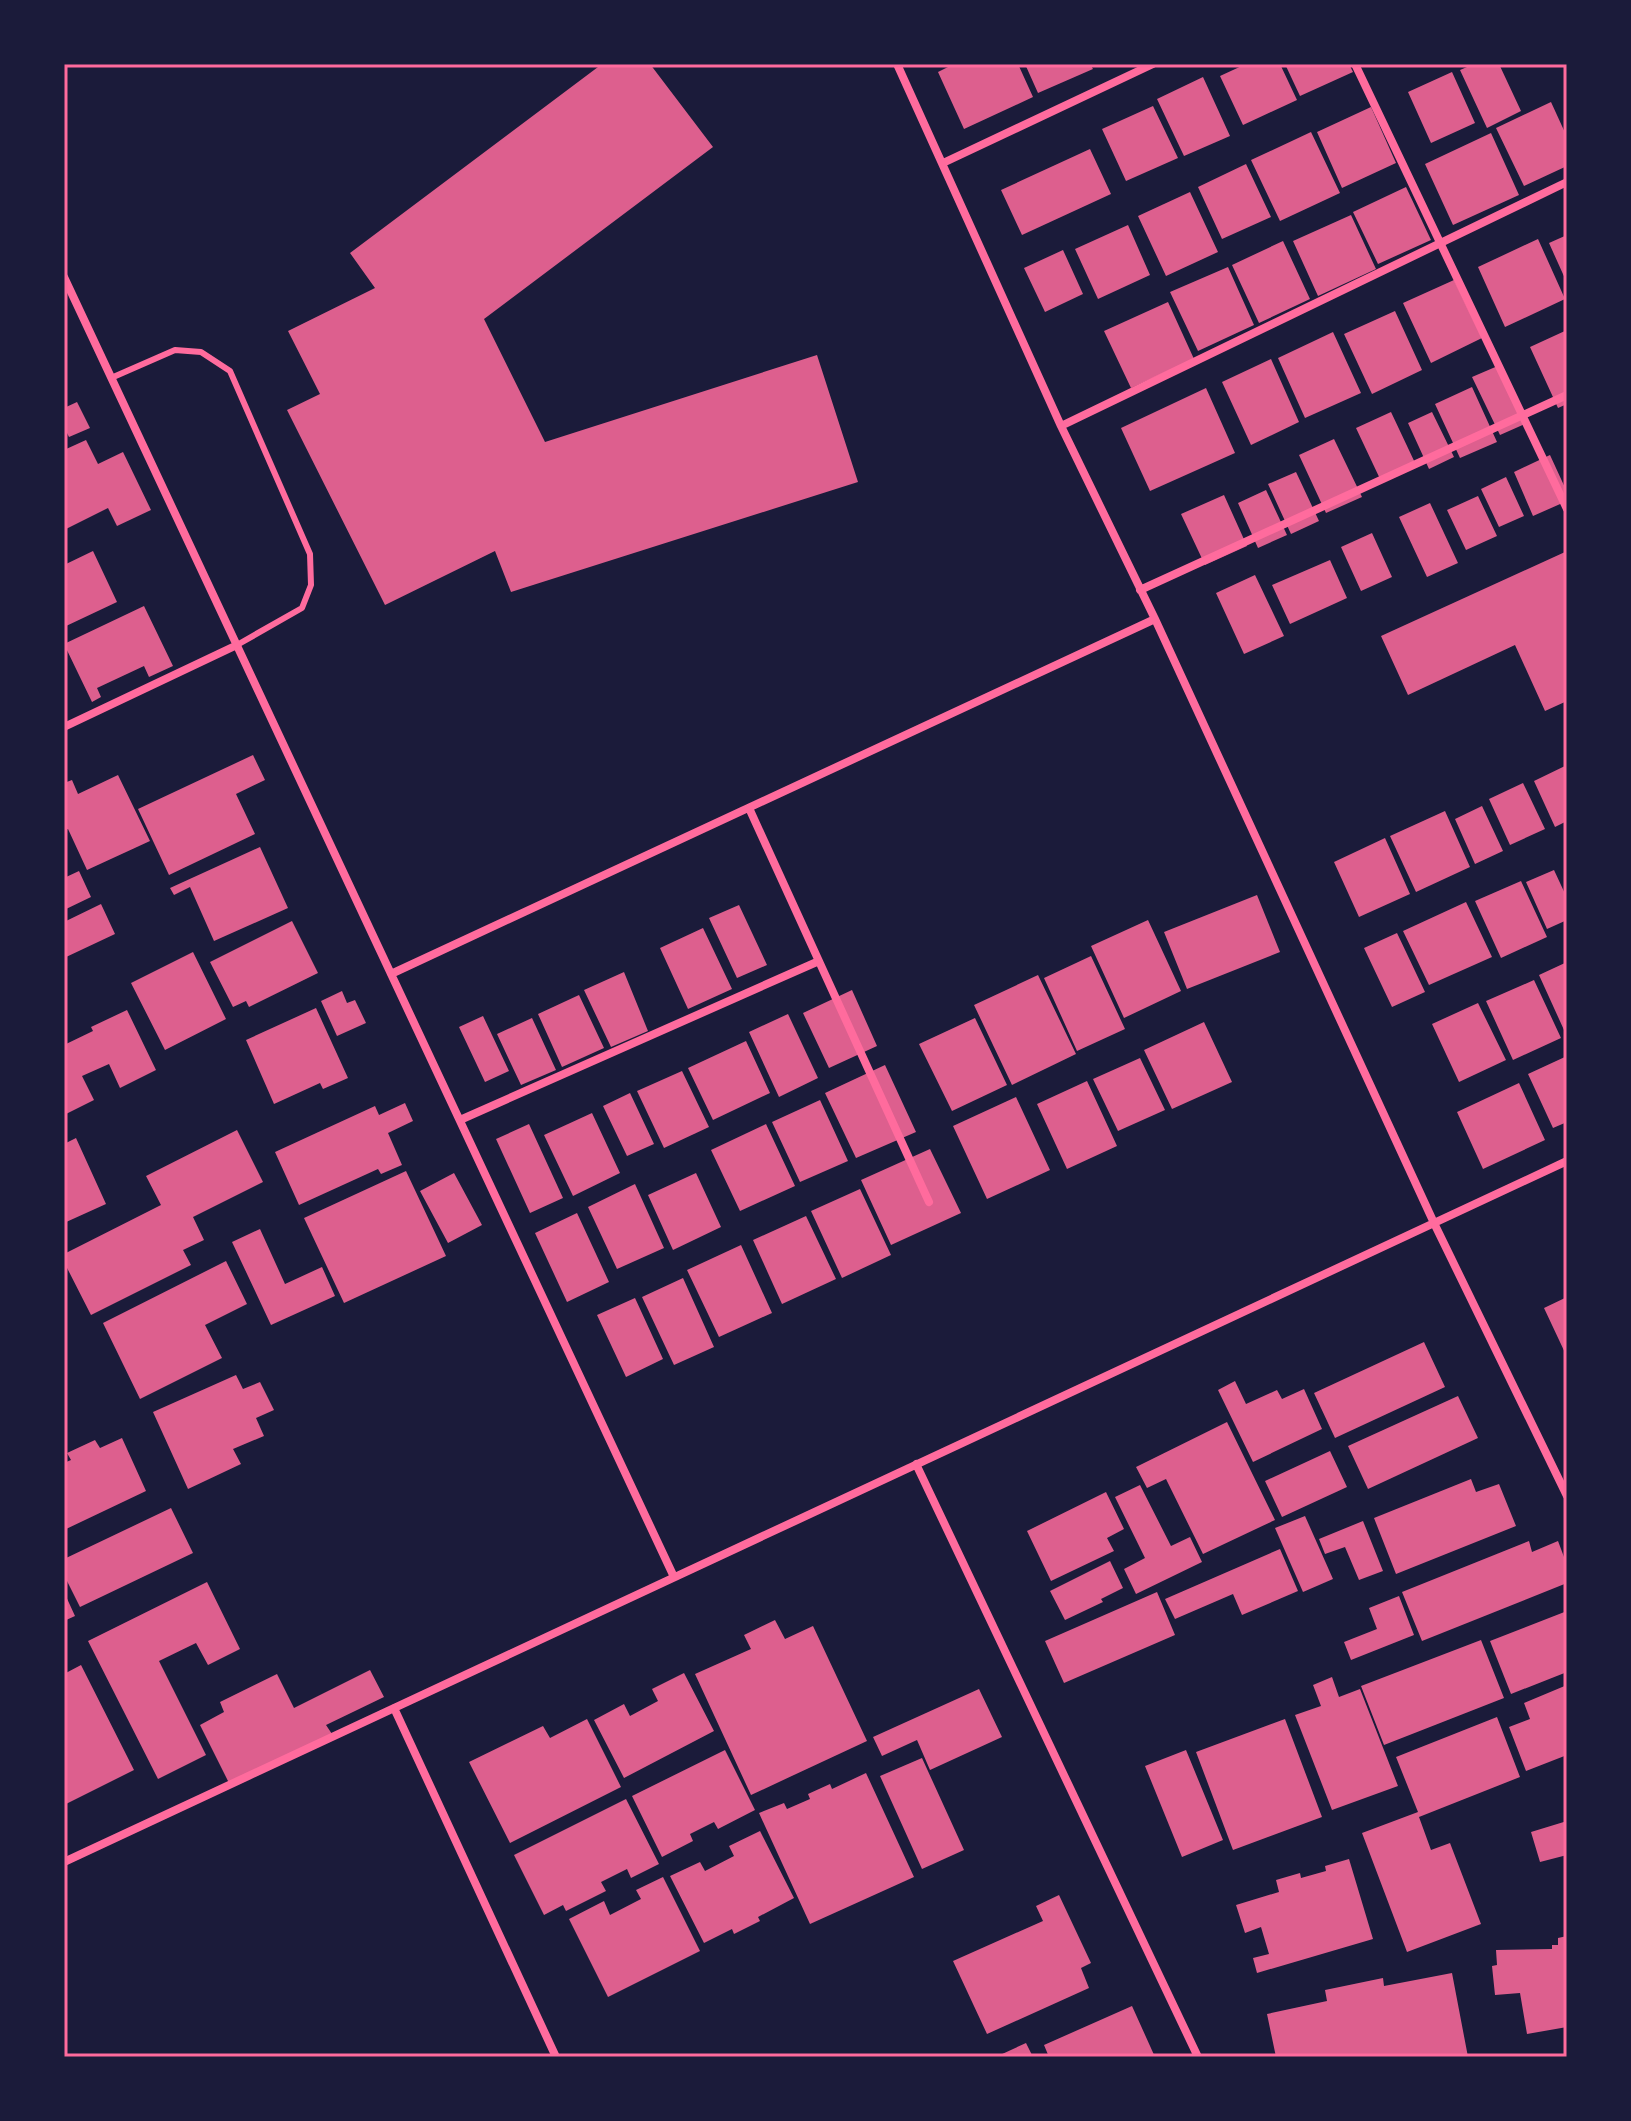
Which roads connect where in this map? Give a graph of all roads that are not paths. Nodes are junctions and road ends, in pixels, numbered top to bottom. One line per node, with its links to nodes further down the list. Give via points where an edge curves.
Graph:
1 (897, 64): 4 (street)
2 (1153, 64): 4 (street)
3 (1355, 64): 6 (street)
4 (943, 163): 11 (street)
5 (1567, 182): 6 (street)
6 (1440, 243): 10 (street); 11 (street)
7 (64, 277): 8 (street)
8 (111, 378): 15 (street); 15 (lane, via 175,350 201,352 230,371 310,554 311,569 302,608)
9 (1567, 395): 10 (street)
10 (1522, 415): 12 (street); 13 (street)
11 (1061, 426): 13 (street)
12 (1567, 509)
13 (1140, 590): 14 (street)
14 (1155, 619): 17 (street); 23 (street)
15 (237, 645): 16 (street); 19 (street)
16 (64, 727)
17 (749, 808): 18 (street); 19 (street)
18 (819, 961): 20 (street); 22 (street)
19 (391, 974): 20 (street)
20 (460, 1120): 26 (street)
21 (1567, 1161): 23 (street)
22 (929, 1202)
23 (1434, 1223): 24 (street); 25 (street)
24 (916, 1464): 26 (street); 30 (street)
25 (1567, 1496)
26 (674, 1577): 27 (street)
27 (394, 1708): 28 (street); 29 (street)
28 (64, 1862)
29 (556, 2057)
30 (1198, 2057)

